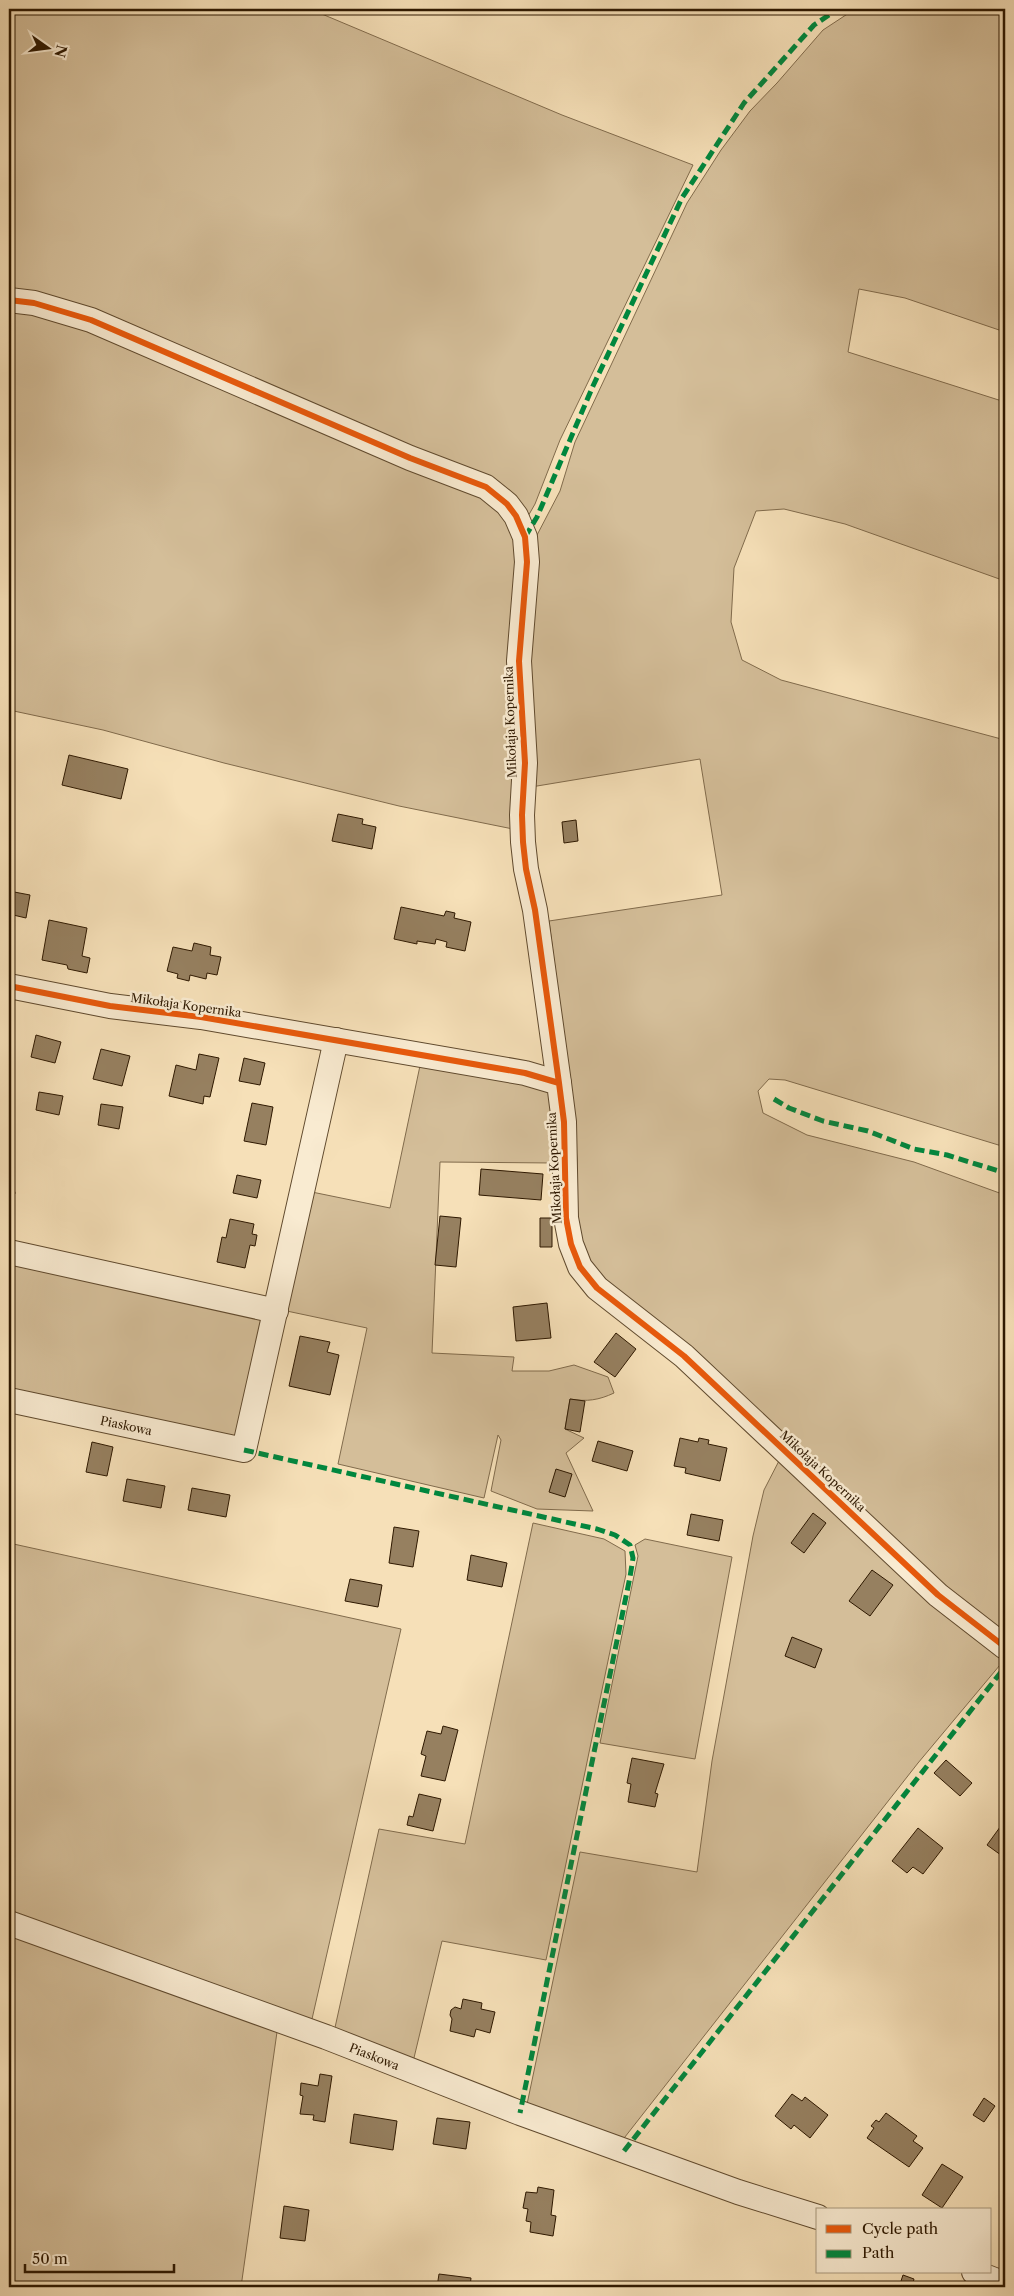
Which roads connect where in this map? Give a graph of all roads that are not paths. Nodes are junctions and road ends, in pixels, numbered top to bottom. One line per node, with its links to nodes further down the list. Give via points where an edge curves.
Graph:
1 (9, 300): 4 (street, Mikołaja Kopernika, via 34,303 91,320 410,458 486,487 516,516 525,537 528,562 519,661 525,763 522,815 526,869 536,910)
2 (9, 986): 3 (street, Mikołaja Kopernika, via 110,1006 201,1017)
3 (336, 1040): 4 (street, Mikołaja Kopernika, via 525,1073); 6 (street)
4 (559, 1083): 8 (street, Mikołaja Kopernika, via 564,1122 566,1218 570,1244 580,1267 597,1288 684,1356 938,1594)
5 (9, 1252): 6 (street)
6 (276, 1311): 7 (street, Piaskowa, via 244,1450)
7 (9, 1400)
8 (1005, 1647)
9 (9, 1923): 10 (street, Piaskowa, via 326,2037 520,2113 738,2192)
10 (816, 2216)
11 (979, 2274): 12 (street)
12 (1005, 2284)

